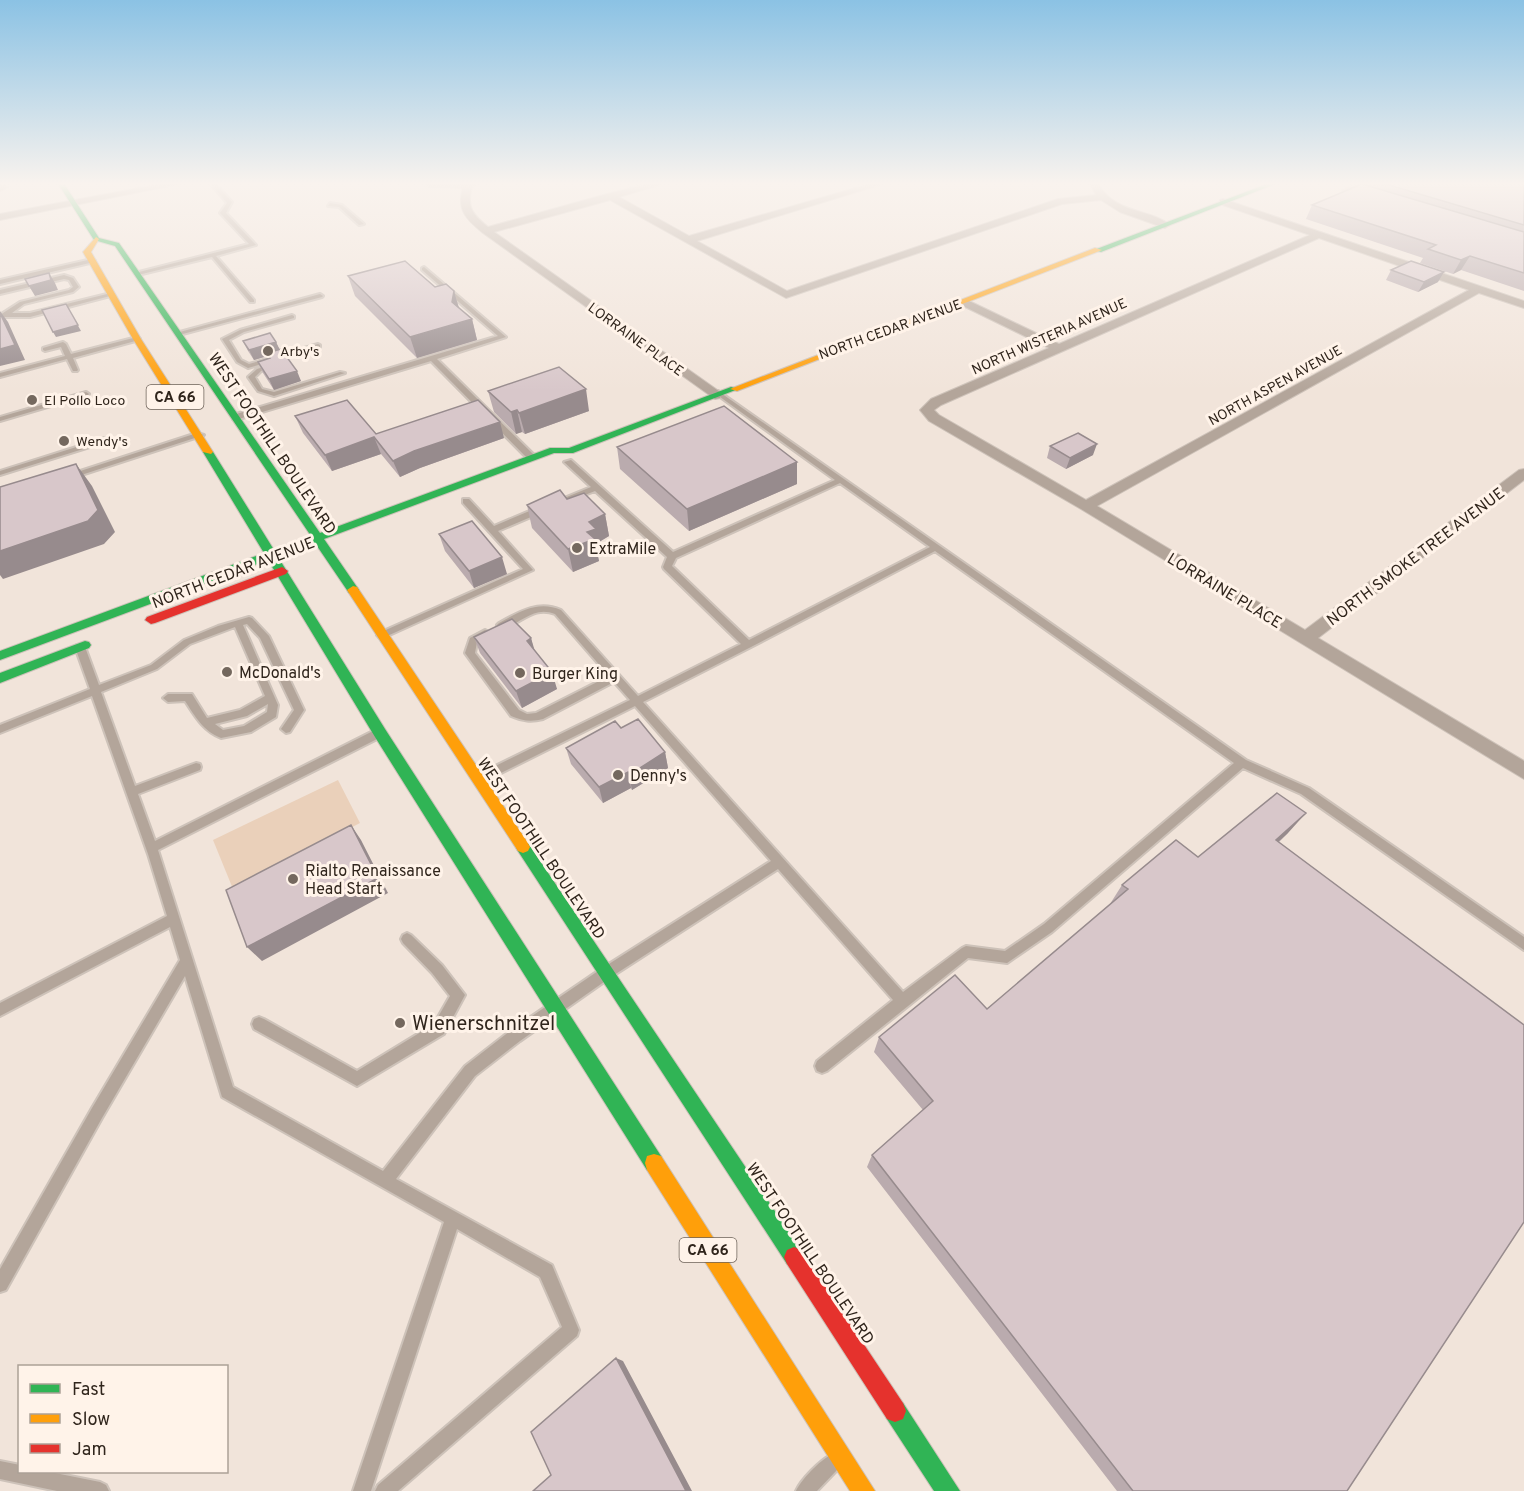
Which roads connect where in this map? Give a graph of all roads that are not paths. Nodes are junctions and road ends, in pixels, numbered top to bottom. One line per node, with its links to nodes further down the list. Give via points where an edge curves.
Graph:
1 (87, 252): 11 (main road)
2 (122, 252): 13 (main road, WEST FOOTHILL BOULEVARD)
3 (227, 252): 10 (lane)
4 (515, 252): 38 (street, LORRAINE PLACE)
5 (709, 252): 6 (street, via 786,295)
6 (913, 252)
7 (1095, 252): 20 (main road, NORTH CEDAR AVENUE)
8 (1280, 252): 28 (street, NORTH WISTERIA AVENUE)
9 (1367, 252): 15 (street)
10 (213, 255): 13 (lane); 19 (lane)
11 (92, 261): 14 (lane); 17 (main road, CA 66); 21 (main road, via 111,261 140,299)
12 (424, 269): 31 (lane, via 503,337)
13 (138, 273): 21 (main road, WEST FOOTHILL BOULEVARD)
14 (0, 282)
15 (1479, 289): 22 (street); 54 (street, NORTH ASPEN AVENUE)
16 (0, 292): 23 (lane, via 64,277 76,286 71,291 22,303)
17 (111, 295): 23 (lane, via 30,315); 27 (main road, CA 66)
18 (320, 297): 25 (lane)
19 (252, 301)
20 (963, 302): 28 (street); 38 (main road, NORTH CEDAR AVENUE)
21 (158, 304): 25 (main road, WEST FOOTHILL BOULEVARD)
22 (1524, 305)
23 (3, 315)
24 (292, 317): 33 (lane, via 225,339 239,361 248,366 320,348 258,370 251,377 260,390 274,394)
25 (179, 333): 36 (main road, WEST FOOTHILL BOULEVARD)
26 (154, 338): 27 (main road)
27 (137, 339): 30 (lane); 42 (main road, CA 66)
28 (1059, 348): 39 (street, NORTH WISTERIA AVENUE, via 936,402)
29 (45, 349): 30 (lane, via 63,344)
30 (68, 357): 32 (lane); 34 (lane)
31 (432, 358): 40 (lane); 44 (lane)
32 (75, 370)
33 (342, 373)
34 (0, 375)
35 (195, 379): 36 (main road)
36 (215, 386): 40 (main road, WEST FOOTHILL BOULEVARD)
37 (86, 394): 41 (lane)
38 (716, 394): 45 (main road, NORTH CEDAR AVENUE); 50 (lane)
39 (927, 410): 54 (street, LORRAINE PLACE, via 934,418)
40 (236, 417): 56 (main road, WEST FOOTHILL BOULEVARD)
41 (0, 419)
42 (200, 435): 48 (lane); 58 (main road, CA 66)
43 (108, 440): 46 (lane)
44 (531, 457): 45 (main road, NORTH CEDAR AVENUE, via 553,450); 56 (main road, NORTH CEDAR AVENUE)
45 (565, 460): 52 (lane)
46 (0, 472)
47 (1524, 473): 65 (street, NORTH SMOKE TREE AVENUE)
48 (76, 474): 49 (lane); 51 (lane)
49 (65, 477)
50 (841, 480): 57 (lane); 59 (lane)
51 (61, 486)
52 (597, 487): 55 (lane); 59 (lane)
53 (466, 501): 55 (lane)
54 (1086, 506): 65 (street, LORRAINE PLACE)
55 (492, 530): 63 (lane, via 529,570)
56 (317, 537): 58 (main road, NORTH CEDAR AVENUE); 63 (main road, WEST FOOTHILL BOULEVARD)
57 (936, 547): 66 (lane); 79 (lane)
58 (273, 554): 60 (main road, CA 66); 68 (main road, NORTH CEDAR AVENUE)
59 (672, 556): 66 (lane, via 667,567)
60 (287, 569): 62 (main road, NORTH CEDAR AVENUE); 78 (main road, CA 66)
61 (238, 623): 71 (lane, via 183,644 154,667); 73 (lane); 77 (lane, via 249,620 264,636 299,710)
62 (134, 627)
63 (382, 635): 82 (main road, WEST FOOTHILL BOULEVARD)
64 (102, 639): 67 (main road)
65 (1305, 639): 81 (street, LORRAINE PLACE)
66 (748, 645): 74 (lane)
67 (80, 647): 70 (main road); 71 (lane)
68 (0, 656)
69 (616, 677): 69 (lane, via 552,609 534,610 477,637 470,647 470,653 515,714 529,719); 74 (lane)
70 (0, 678)
71 (96, 691): 76 (lane); 83 (lane)
72 (168, 698): 75 (lane, via 188,697)
73 (270, 698): 75 (lane, via 243,713); 75 (lane, via 272,714 247,729 221,734)
74 (637, 702): 82 (lane); 85 (lane)
75 (204, 723)
76 (0, 729)
77 (286, 729)
78 (380, 733): 84 (lane); 92 (main road, CA 66)
79 (1242, 763): 88 (lane, via 1305,791); 91 (lane, via 1048,928 1007,957 966,952)
80 (196, 767): 83 (lane)
81 (1524, 771)
82 (478, 780): 90 (main road, WEST FOOTHILL BOULEVARD)
83 (132, 792): 84 (lane)
84 (152, 848): 86 (lane)
85 (779, 862): 90 (lane); 91 (lane)
86 (174, 919): 89 (lane); 93 (lane)
87 (407, 939): 94 (lane, via 458,995 439,1029 357,1079)
88 (1524, 944)
89 (187, 962): 96 (lane, via 227,1092); 98 (lane)
90 (606, 973): 92 (lane); 106 (main road, WEST FOOTHILL BOULEVARD)
91 (902, 1001): 95 (lane)
92 (554, 1008): 96 (lane, via 470,1071); 99 (main road, CA 66)
93 (0, 1010)
94 (259, 1024)
95 (822, 1066)
96 (386, 1180): 97 (lane)
97 (453, 1218): 102 (lane); 103 (lane, via 546,1270 571,1330)
98 (0, 1284)
99 (840, 1455): 104 (lane); 105 (main road, CA 66)
100 (0, 1470): 101 (lane)
101 (100, 1491)
102 (362, 1491)
103 (384, 1491)
104 (805, 1491)
105 (863, 1491)
106 (948, 1491)

